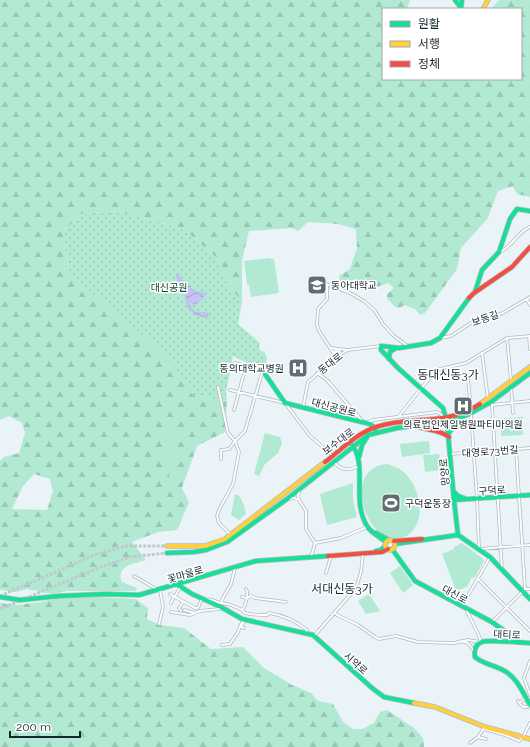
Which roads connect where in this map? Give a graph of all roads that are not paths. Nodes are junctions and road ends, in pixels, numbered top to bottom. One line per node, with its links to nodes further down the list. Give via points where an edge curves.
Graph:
1 (530, 211): 4 (main road, via 515,211)
2 (530, 227): 4 (street, via 524,229 506,249)
3 (530, 247): 7 (main road, via 512,267)
4 (499, 252): 7 (main road, via 484,265)
5 (336, 287): 6 (street, via 330,287); 6 (street, via 327,284); 15 (street, via 364,301 394,336)
6 (327, 291): 16 (street, via 327,299 317,312 317,325)
7 (474, 293): 12 (main road)
8 (530, 297): 9 (street, 보동길)
9 (527, 298): 10 (street); 12 (street, 보동길, via 501,314 474,321 451,336)
10 (530, 305)
11 (529, 336): 13 (street); 18 (street)
12 (440, 338): 15 (main road, via 431,343)
13 (507, 338): 21 (street); 34 (street)
14 (381, 346): 17 (main road); 20 (street, 동대로); 24 (main road, 망양로, via 381,350)
15 (409, 347): 17 (main road)
16 (330, 348): 19 (street); 22 (street)
17 (399, 348): 24 (main road, via 391,351)
18 (530, 349)
19 (337, 350): 20 (street); 22 (street); 23 (street, via 340,351)
20 (348, 350): 23 (street, 동대로)
21 (482, 353): 36 (street, via 466,362 436,370); 40 (street)
22 (334, 354): 23 (street); 25 (street)
23 (339, 355): 25 (street, 동대로)
24 (389, 359): 36 (main road, 망양로)
25 (333, 361): 31 (street, 동대로)
26 (235, 363): 27 (street)
27 (246, 366): 29 (street); 38 (street)
28 (530, 367): 34 (main road, 보수대로)
29 (261, 369): 30 (street); 30 (street, via 266,368 267,371)
30 (264, 373): 39 (street); 43 (main road)
31 (317, 373): 44 (street, 동대로, via 308,382); 51 (street, via 327,380)
32 (530, 373): 34 (main road, 보수대로)
33 (468, 379): 46 (street)
34 (511, 384): 40 (main road, 보수대로); 42 (street)
35 (218, 387): 57 (street, via 228,434)
36 (421, 388): 48 (street); 50 (main road, 망양로, via 443,408)
37 (230, 390): 38 (street, 대신공원로)
38 (238, 392): 39 (street, 대신공원로); 45 (street)
39 (254, 395): 43 (street, 대신공원로); 57 (street, via 244,431)
40 (491, 401): 42 (street); 46 (main road, 보수대로, via 479,410); 62 (street)
41 (530, 401): 42 (street)
42 (512, 402): 47 (street)
43 (285, 403): 44 (main road, 대신공원로); 65 (street, via 310,436)
44 (303, 407): 51 (main road, 대신공원로)
45 (234, 410)
46 (471, 411): 49 (main road, 보수대로); 50 (main road, 보수대로); 63 (street)
47 (513, 413)
48 (399, 416): 50 (street, via 436,412); 51 (street)
49 (459, 419): 50 (main road, 보수대로); 56 (main road)
50 (447, 420): 52 (main road, 보수대로); 53 (main road, 보수대로); 56 (main road, 망양로)
51 (364, 423): 53 (main road, 대신공원로)
52 (415, 426): 54 (main road, 보수대로); 56 (main road)
53 (374, 427): 54 (main road); 58 (main road, 보수대로)
54 (376, 432): 55 (main road, 보수대로)
55 (368, 435): 59 (main road, 보수대로); 66 (main road)
56 (449, 435): 64 (main road, 망양로)
57 (234, 441): 67 (street, via 229,449 221,450); 81 (street, via 239,452 233,484 218,516 219,523)
58 (350, 442): 59 (main road, 대신로); 65 (main road, 보수대로)
59 (353, 446): 66 (main road, 대신로); 68 (main road, 보수대로)
60 (530, 448): 61 (street, 대영로73번길)
61 (516, 449): 62 (street, 대영로73번길); 73 (street)
62 (495, 451): 63 (street, 대영로73번길); 74 (street)
63 (473, 453): 64 (street, 대영로73번길); 76 (street)
64 (450, 454): 71 (main road, 망양로)
65 (332, 456): 81 (main road, 보수대로)
66 (359, 457): 69 (main road, 대신로)
67 (221, 459)
68 (334, 461): 69 (street, 보수대로, via 342,469 347,470); 70 (main road, 보수대로)
69 (359, 466): 80 (main road, 대신로, via 359,506)
70 (302, 486): 75 (main road, 보수대로); 77 (street, via 298,493)
71 (454, 492): 78 (main road, 망양로); 79 (main road, via 459,497)
72 (530, 495): 73 (main road, 구덕로)
73 (519, 496): 74 (main road, 구덕로); 86 (street)
74 (498, 498): 76 (main road, 구덕로); 89 (street)
75 (286, 499): 77 (street); 91 (main road, 보수대로, via 227,542 206,550)
76 (477, 499): 79 (main road, 구덕로); 90 (street)
77 (299, 500): 83 (street, via 306,511 306,529)
78 (454, 500): 79 (main road, 구덕로); 82 (main road, 망양로)
79 (469, 500)
80 (367, 527): 83 (street, via 340,538); 85 (main road, 대신로)
81 (231, 535): 88 (main road, 보수대로, via 205,546)
82 (458, 535): 84 (main road); 90 (main road)
83 (315, 543): 94 (street)
84 (394, 543): 85 (main road); 85 (main road)
85 (388, 545): 92 (main road, 꽃마을로, via 381,550); 117 (main road, 대신로, via 415,581)
86 (522, 545): 87 (street); 89 (street); 105 (street)
87 (530, 545)
88 (167, 546)
89 (502, 546): 90 (street); 97 (street)
90 (479, 549): 95 (main road)
91 (167, 553)
92 (363, 554): 93 (main road, 꽃마을로); 125 (street, via 356,588)
93 (330, 556): 94 (main road, 꽃마을로); 98 (street)
94 (311, 557): 96 (main road, 꽃마을로, via 256,561)
95 (490, 557): 97 (main road); 100 (street)
96 (235, 568): 101 (main road, 꽃마을로); 116 (street)
97 (502, 570): 105 (main road)
98 (326, 573)
99 (134, 576): 104 (street)
100 (478, 579): 117 (street); 118 (street)
101 (179, 586): 104 (main road, 꽃마을로); 107 (street); 111 (main road, 시약로)
102 (246, 589): 110 (street)
103 (530, 589): 105 (street)
104 (159, 590): 108 (main road, 꽃마을로, via 139,595 90,595 20,600); 128 (street, via 163,607)
105 (524, 590): 112 (main road); 118 (street)
106 (170, 594): 107 (street)
107 (174, 596): 113 (street); 115 (street)
108 (0, 597)
109 (242, 597): 110 (street)
110 (247, 598): 114 (street, via 251,596); 120 (street)
111 (204, 599): 113 (street, via 197,609); 116 (main road, 시약로)
112 (530, 599)
113 (183, 602): 123 (street, via 179,608)
114 (286, 602)
115 (171, 603)
116 (221, 605): 120 (street, via 226,603); 123 (street, via 219,609); 126 (main road, 시약로)
117 (462, 607): 119 (main road, 대신로)
118 (506, 607): 127 (street); 130 (street)
119 (466, 609): 127 (main road, 대신로); 134 (street)
120 (242, 610): 124 (street, via 245,613 262,616)
121 (268, 611): 124 (street)
122 (171, 612): 123 (street, via 190,615)
123 (195, 613)
124 (271, 613): 131 (street, via 279,614 300,625 307,630)
125 (335, 613): 132 (street); 133 (street, via 379,639 396,636 418,642)
126 (243, 621): 129 (street, via 241,626); 131 (main road, 시약로); 137 (street, via 230,644)
127 (492, 622): 135 (main road, 대신로)
128 (159, 624)
129 (244, 628)
130 (530, 630)
131 (306, 633): 132 (main road, 시약로)
132 (314, 636): 146 (main road, 시약로, via 380,696 435,707)
133 (460, 641): 134 (street); 138 (street, via 468,644)
134 (480, 642): 135 (main road, 대티로); 138 (main road, 대티로)
135 (520, 642): 136 (main road, 대티로)
136 (530, 643)
137 (222, 645)
138 (474, 652): 143 (main road, via 480,661 509,674)
139 (530, 661): 141 (street, via 524,678)
140 (530, 685): 141 (street)
141 (527, 686): 142 (street)
142 (530, 695)
143 (526, 698): 144 (main road); 144 (street, via 518,702 525,708)
144 (530, 706)
145 (530, 723): 148 (street)
146 (484, 728): 147 (street); 148 (main road, 시약로)
147 (478, 737): 149 (street); 151 (street)
148 (523, 737): 150 (main road, 시약로)
149 (486, 739)
150 (530, 739)
151 (470, 743)

